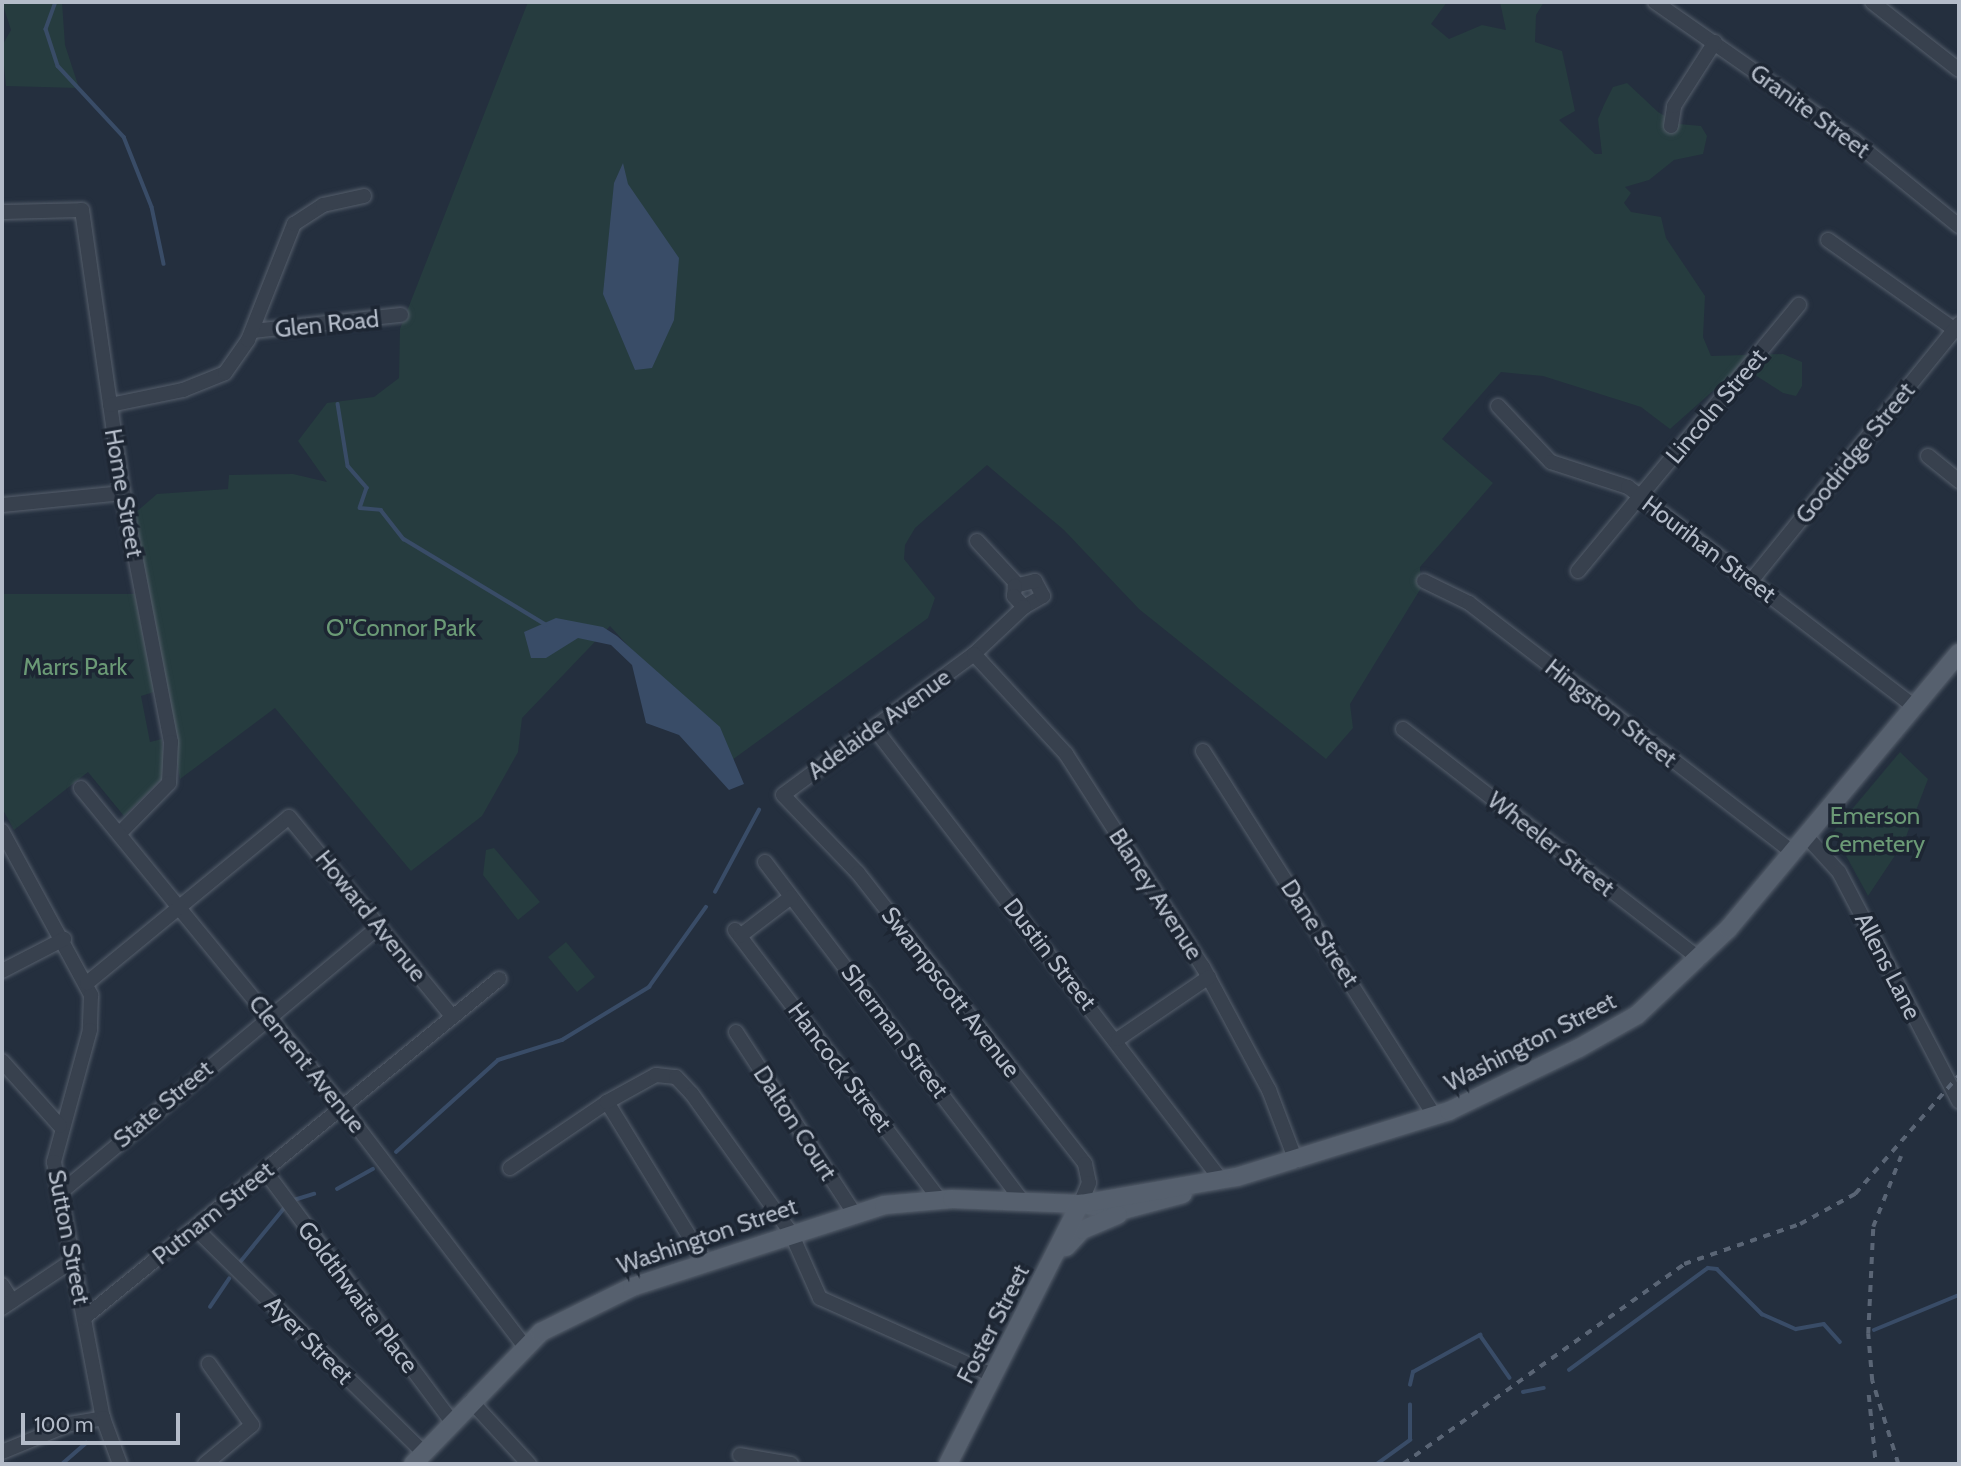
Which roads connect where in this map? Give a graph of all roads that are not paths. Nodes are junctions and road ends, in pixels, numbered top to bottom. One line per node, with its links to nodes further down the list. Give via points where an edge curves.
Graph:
1 (1655, 2): 3 (street, Granite Street)
2 (1872, 2): 5 (street)
3 (1680, 8): 4 (street, Granite Street)
4 (1715, 42): 6 (street, via 1674,106); 9 (street, Granite Street)
5 (1957, 64)
6 (1671, 126)
7 (364, 197): 14 (street, via 323,205 294,224)
8 (2, 212): 15 (street, Home Street, via 82,210)
9 (1959, 226)
10 (1828, 240): 13 (street)
11 (1799, 305): 20 (street, Lincoln Street)
12 (401, 315): 14 (street, Glen Road)
13 (1957, 327): 25 (street, Goodridge Street)
14 (253, 331): 15 (street, via 237,360 214,379)
15 (110, 405): 19 (street, Home Street)
16 (1498, 406): 20 (street, Hourihan Street, via 1550,461)
17 (1928, 456): 18 (street)
18 (1959, 481)
19 (122, 493): 21 (street); 37 (street, Home Street, via 172,769 159,797)
20 (1640, 497): 23 (street, Lincoln Street); 25 (street, Hourihan Street)
21 (2, 505)
22 (977, 541): 26 (street)
23 (1578, 571)
24 (1424, 581): 39 (street, Hingston Street, via 1469,603)
25 (1751, 581): 30 (street, Hourihan Street)
26 (1017, 584): 27 (street, via 1014,596); 27 (street, via 1035,581 1043,590 1040,603)
27 (1024, 607): 29 (street, Adelaide Avenue)
28 (1959, 653): 30 (main road, Washington Street)
29 (974, 654): 31 (street, Adelaide Avenue); 47 (street, Blaney Avenue, via 1066,754)
30 (1915, 708): 38 (main road, Washington Street)
31 (875, 729): 35 (street, Adelaide Avenue); 53 (street, Dustin Street)
32 (1403, 730): 45 (street, Wheeler Street)
33 (1203, 751): 58 (street, Dane Street)
34 (81, 788): 37 (street, Clement Avenue)
35 (783, 794): 67 (street, Swampscott Avenue, via 858,873 1085,1164 1088,1183)
36 (2, 831): 44 (street, Sutton Street)
37 (120, 833): 42 (street, Clement Avenue)
38 (1807, 837): 39 (main road, Washington Street); 56 (street, Allens Lane, via 1839,872)
39 (1794, 853): 45 (main road, Washington Street)
40 (765, 862): 41 (street, Sherman Street)
41 (791, 897): 65 (street, Hancock Street, via 737,933); 66 (street, Sherman Street)
42 (179, 905): 43 (street, Howard Avenue, via 289,817); 49 (street); 50 (street, Clement Avenue)
43 (379, 926): 50 (street, State Street); 51 (street, Howard Avenue)
44 (64, 939): 46 (street); 49 (street, Sutton Street)
45 (1699, 959): 58 (main road, Washington Street, via 1619,1027)
46 (2, 971)
47 (1209, 978): 53 (street); 60 (street, Blaney Avenue, via 1269,1090)
48 (499, 979): 51 (street, Putnam Street)
49 (87, 983): 59 (street, Sutton Street, via 90,1030)
50 (268, 1015): 57 (street, Clement Avenue); 64 (street, State Street)
51 (453, 1016): 57 (street, Putnam Street)
52 (736, 1032): 69 (street, Dalton Court)
53 (1118, 1039): 63 (street, Dustin Street)
54 (2, 1061): 59 (street)
55 (607, 1102): 61 (street); 71 (street, via 656,1075 676,1077); 73 (street)
56 (1959, 1102)
57 (343, 1108): 62 (street, Putnam Street); 78 (street, Clement Avenue)
58 (1434, 1116): 60 (main road, Washington Street)
59 (60, 1126): 64 (street, Sutton Street, via 54,1161)
60 (1296, 1161): 63 (main road, Washington Street)
61 (510, 1168)
62 (265, 1171): 70 (street, Putnam Street); 83 (street, Goldthwaite Place)
63 (1223, 1181): 67 (main road, Washington Street); 68 (main road, Washington Street)
64 (59, 1194): 72 (street, Sutton Street)
65 (940, 1200): 66 (main road, Washington Street); 69 (main road, Washington Street)
66 (1023, 1202): 67 (main road, Washington Street)
67 (1080, 1204): 68 (main road, Washington Street, via 1099,1211); 74 (main road, Foster Street)
68 (1138, 1208): 74 (main road, via 1083,1230)
69 (854, 1213): 71 (main road, Washington Street)
70 (195, 1228): 77 (street, Putnam Street); 86 (street, Ayer Street)
71 (791, 1233): 73 (main road, Washington Street); 80 (street, via 820,1298)
72 (72, 1261): 76 (street); 77 (street, Sutton Street)
73 (705, 1262): 78 (main road, Washington Street, via 598,1300)
74 (1052, 1263): 80 (main road, Foster Street)
75 (2, 1285): 76 (street)
76 (7, 1304)
77 (84, 1318): 82 (street, Sutton Street)
78 (524, 1346): 81 (main road, Washington Street)
79 (209, 1364): 88 (street, via 252,1425)
80 (994, 1376): 91 (main road, Foster Street)
81 (471, 1401): 83 (main road, Washington Street); 89 (street)
82 (103, 1418): 84 (street, via 69,1424); 87 (street, Sutton Street)
83 (452, 1422): 86 (main road, Washington Street)
84 (2, 1452)
85 (740, 1455): 90 (street)
86 (418, 1459)
87 (120, 1464)
88 (205, 1464)
89 (529, 1464)
90 (792, 1464)
91 (948, 1464)

